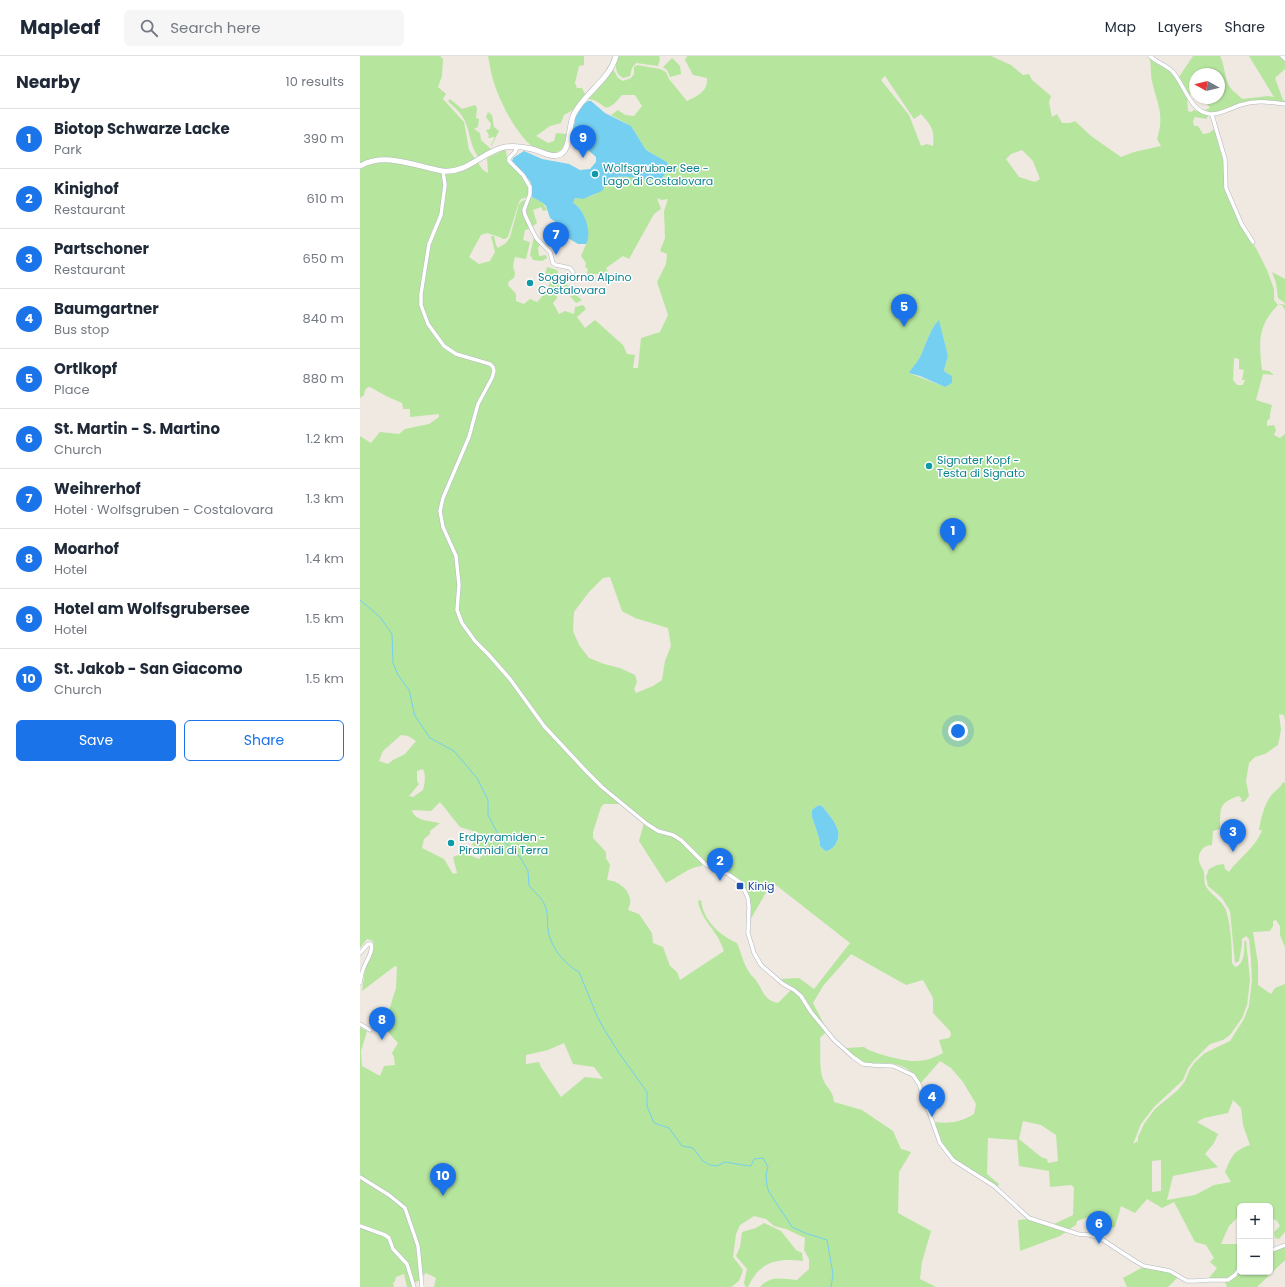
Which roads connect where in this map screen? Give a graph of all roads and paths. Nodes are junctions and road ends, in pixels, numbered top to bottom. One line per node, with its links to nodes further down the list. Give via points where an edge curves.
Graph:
1 (616, 56): 7 (main road, via 608,73 574,113 567,147 561,154 555,156)
2 (1150, 56): 6 (street, via 1173,72 1196,106)
3 (1282, 56): 4 (street)
4 (1285, 59)
5 (1285, 104): 6 (street, via 1259,101)
6 (1212, 114): 10 (street, via 1224,159 1226,188 1242,226)
7 (517, 147): 9 (main road, via 500,149 460,169); 11 (street, via 509,161 527,179 530,187 524,210 531,228 537,239 550,252 553,262 570,268)
8 (360, 166): 9 (main road, via 393,160)
9 (443, 170): 20 (street, via 445,185 441,214 429,244 421,305 428,324 444,346 456,354 490,364 494,371 478,404 469,437 440,511 443,527 456,556 459,585 457,610 468,634 510,679 544,726 602,787 653,828 673,834 681,840 706,865 728,874 741,883 750,907 748,934 761,965 801,996 834,1040 853,1057 864,1064 893,1066 913,1074 940,1143 953,1160 994,1186 1029,1218 1078,1234 1100,1238 1144,1266 1170,1271 1187,1281 1228,1280)
10 (1253, 242)
11 (573, 272)
12 (360, 953): 13 (street, via 371,944 371,952)
13 (360, 983)
14 (360, 1024): 15 (street)
15 (370, 1030)
16 (360, 1178): 22 (street, via 405,1208 418,1246)
17 (360, 1226): 21 (street, via 389,1238 393,1249 407,1264)
18 (1285, 1245): 19 (street)
19 (1273, 1250)
20 (1237, 1272)
21 (414, 1287)
22 (422, 1287)

